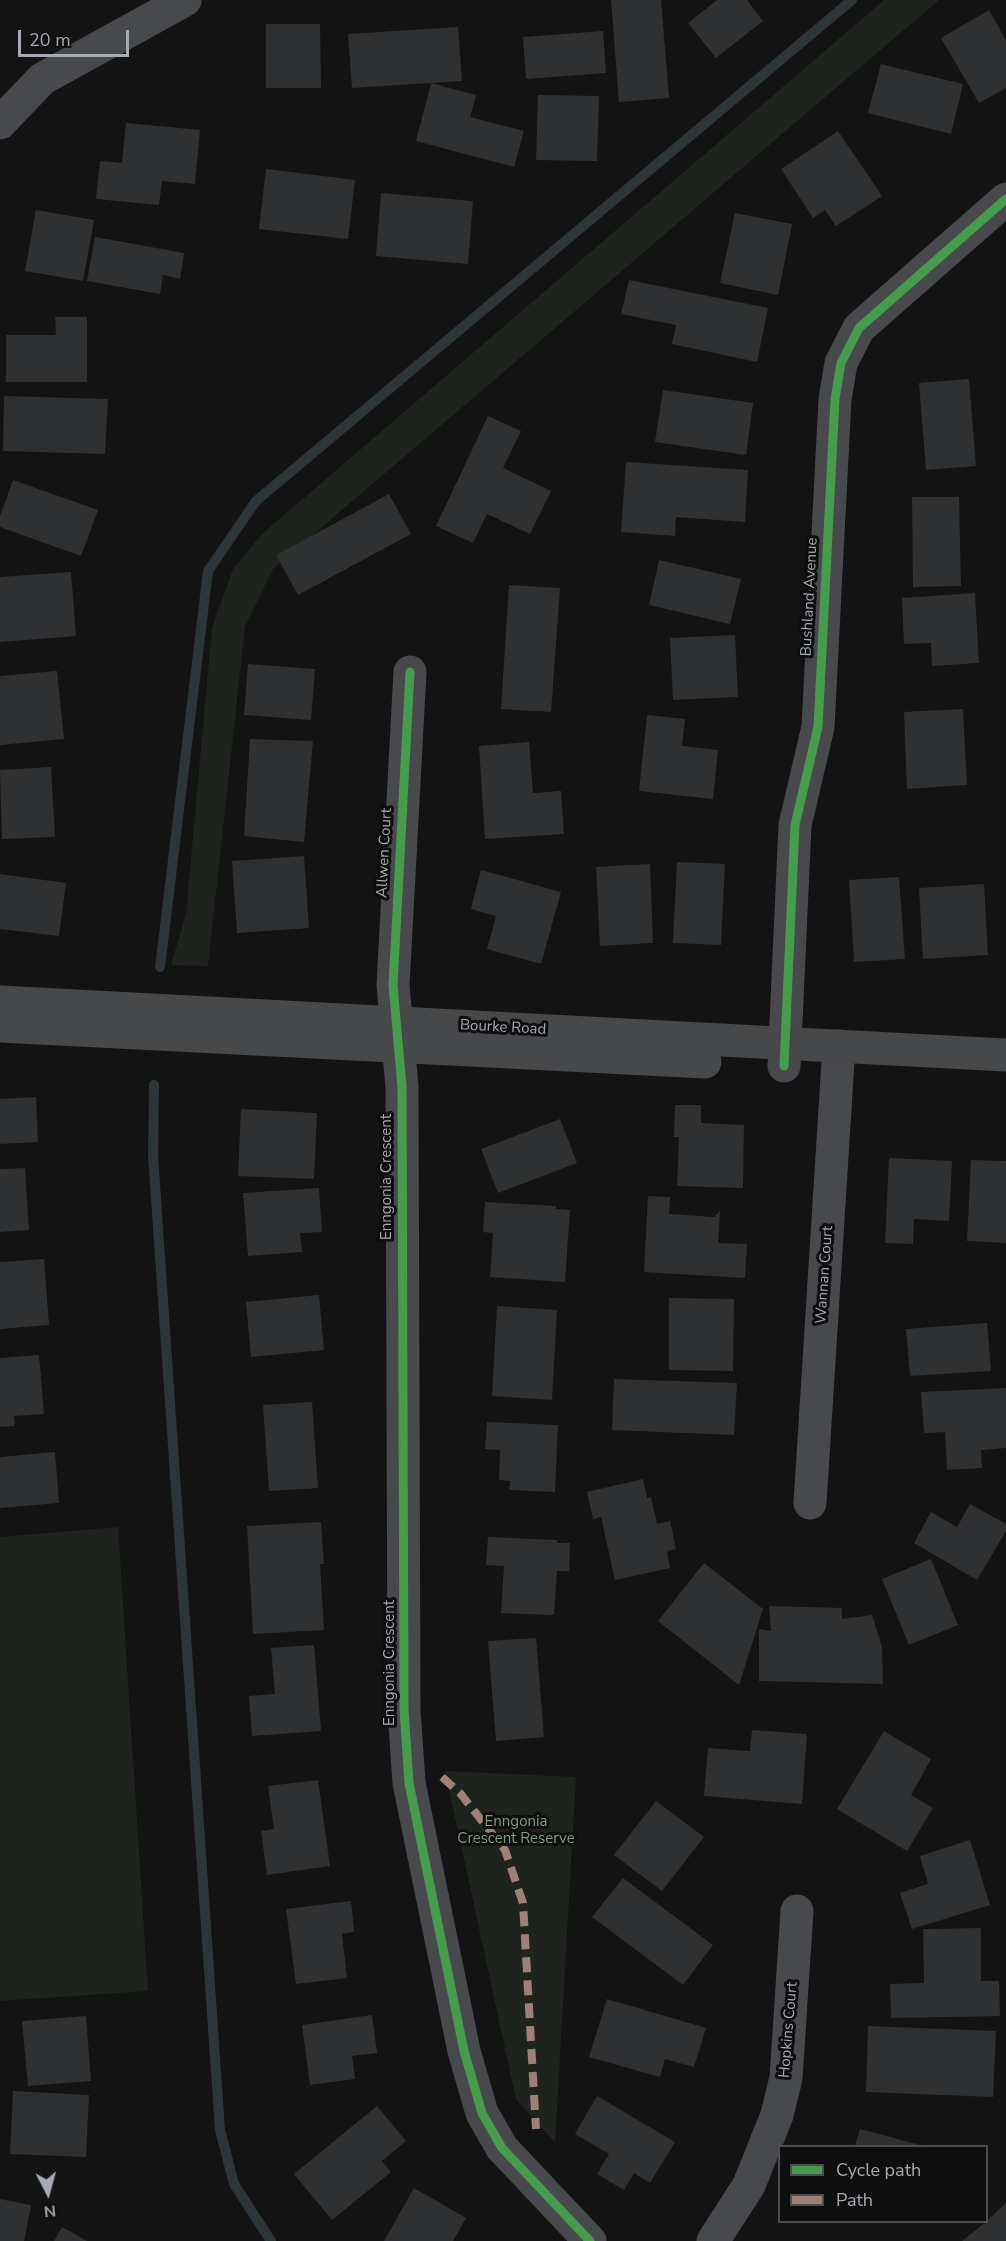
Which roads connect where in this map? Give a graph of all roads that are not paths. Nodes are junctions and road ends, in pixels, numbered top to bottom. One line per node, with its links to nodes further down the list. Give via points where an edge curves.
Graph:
1 (185, 0): 2 (street, via 42,79)
2 (0, 123)
3 (1006, 199): 8 (street, Bushland Avenue, via 859,328 841,363 835,399 819,719 795,825)
4 (410, 672): 7 (street, Allwen Court, via 393,977)
5 (0, 1002): 7 (main road, Bourke Road)
6 (0, 1026): 7 (main road, Bourke Road)
7 (398, 1035): 8 (main road, Bourke Road); 14 (street, Enngonia Crescent, via 402,1097 404,1709 409,1782 464,2051 482,2113 502,2148)
8 (785, 1054): 10 (main road, Bourke Road)
9 (1006, 1055): 10 (main road, Bourke Road)
10 (839, 1057): 11 (main road, Bourke Road); 12 (street, Wannan Court)
11 (1006, 1077)
12 (810, 1503)
13 (797, 1911): 15 (street, Hopkins Court, via 790,2038 779,2106 765,2152 749,2185)
14 (590, 2241)
15 (713, 2241)

